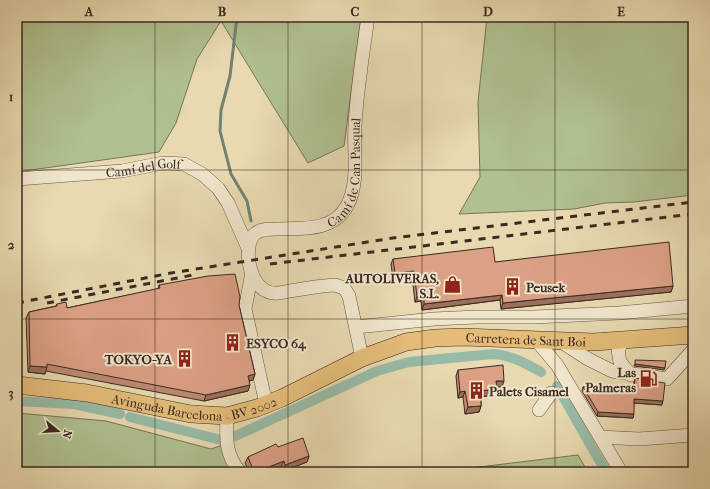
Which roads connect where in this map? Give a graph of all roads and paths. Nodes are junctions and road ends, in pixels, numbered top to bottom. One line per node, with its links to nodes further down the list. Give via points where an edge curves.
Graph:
1 (368, 17): 3 (street, Camí de Can Pasqual, via 354,127 354,185 348,204 340,216 324,225 257,232)
2 (17, 179): 3 (street, Camí del Golf, via 122,171 163,163 184,164 202,174 218,188 228,203)
3 (248, 248): 4 (street)
4 (252, 273): 6 (street, via 260,288 269,292 335,285 344,288 349,296); 17 (street, via 245,309)
5 (693, 306): 6 (street, via 619,313 434,319)
6 (356, 327): 12 (street)
7 (693, 335): 9 (main road, Carretera de Sant Boi)
8 (549, 340): 9 (main road, Carretera de Sant Boi); 11 (street); 12 (main road, Carretera de Sant Boi, via 435,338 406,342); 13 (street)
9 (623, 341): 14 (street, via 618,350 620,362)
10 (693, 350): 14 (street, via 667,379)
11 (574, 351): 13 (street, via 558,354); 14 (street, via 612,371)
12 (362, 358): 17 (main road, Avinguda Barcelona - BV 2002)
13 (557, 361): 21 (street)
14 (631, 375)
15 (17, 385): 19 (main road, Avinguda Barcelona - BV 2002, via 87,392 190,414)
16 (551, 393): 18 (street)
17 (266, 404): 19 (main road, Avinguda Barcelona - BV 2002)
18 (539, 410)
19 (227, 416): 22 (street, via 228,449 231,460)
20 (693, 435): 21 (street, via 639,439)
21 (600, 437): 23 (street)
22 (240, 472)
23 (621, 472)

